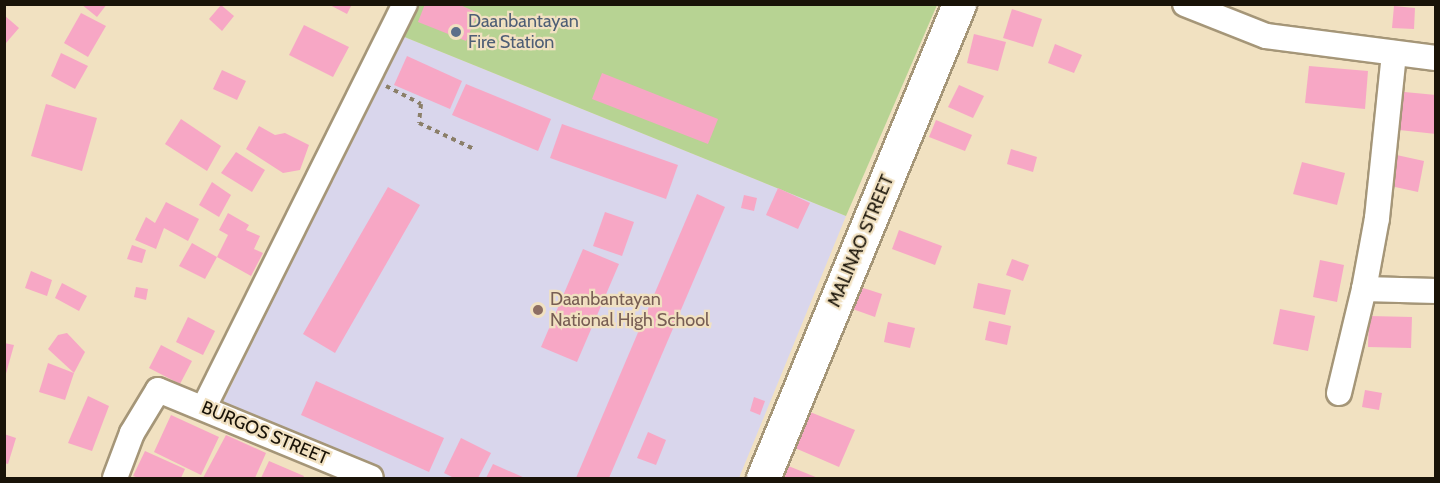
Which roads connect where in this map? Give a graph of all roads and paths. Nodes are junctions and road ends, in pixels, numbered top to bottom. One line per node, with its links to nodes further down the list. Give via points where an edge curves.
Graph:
1 (405, 4): 6 (street)
2 (959, 4): 14 (main road, MALINAO STREET)
3 (1185, 4): 4 (street, via 1266,36)
4 (1394, 53): 5 (street); 8 (street, via 1377,218)
5 (1436, 58)
6 (369, 78): 7 (path, via 421,104 419,123); 11 (street)
7 (474, 149)
8 (1364, 289): 9 (street); 10 (street)
9 (1436, 291)
10 (1339, 393)
11 (204, 407): 12 (street, BURGOS STREET, via 158,390 132,433); 13 (street, BURGOS STREET)
12 (114, 478)
13 (371, 478)
14 (763, 478)

